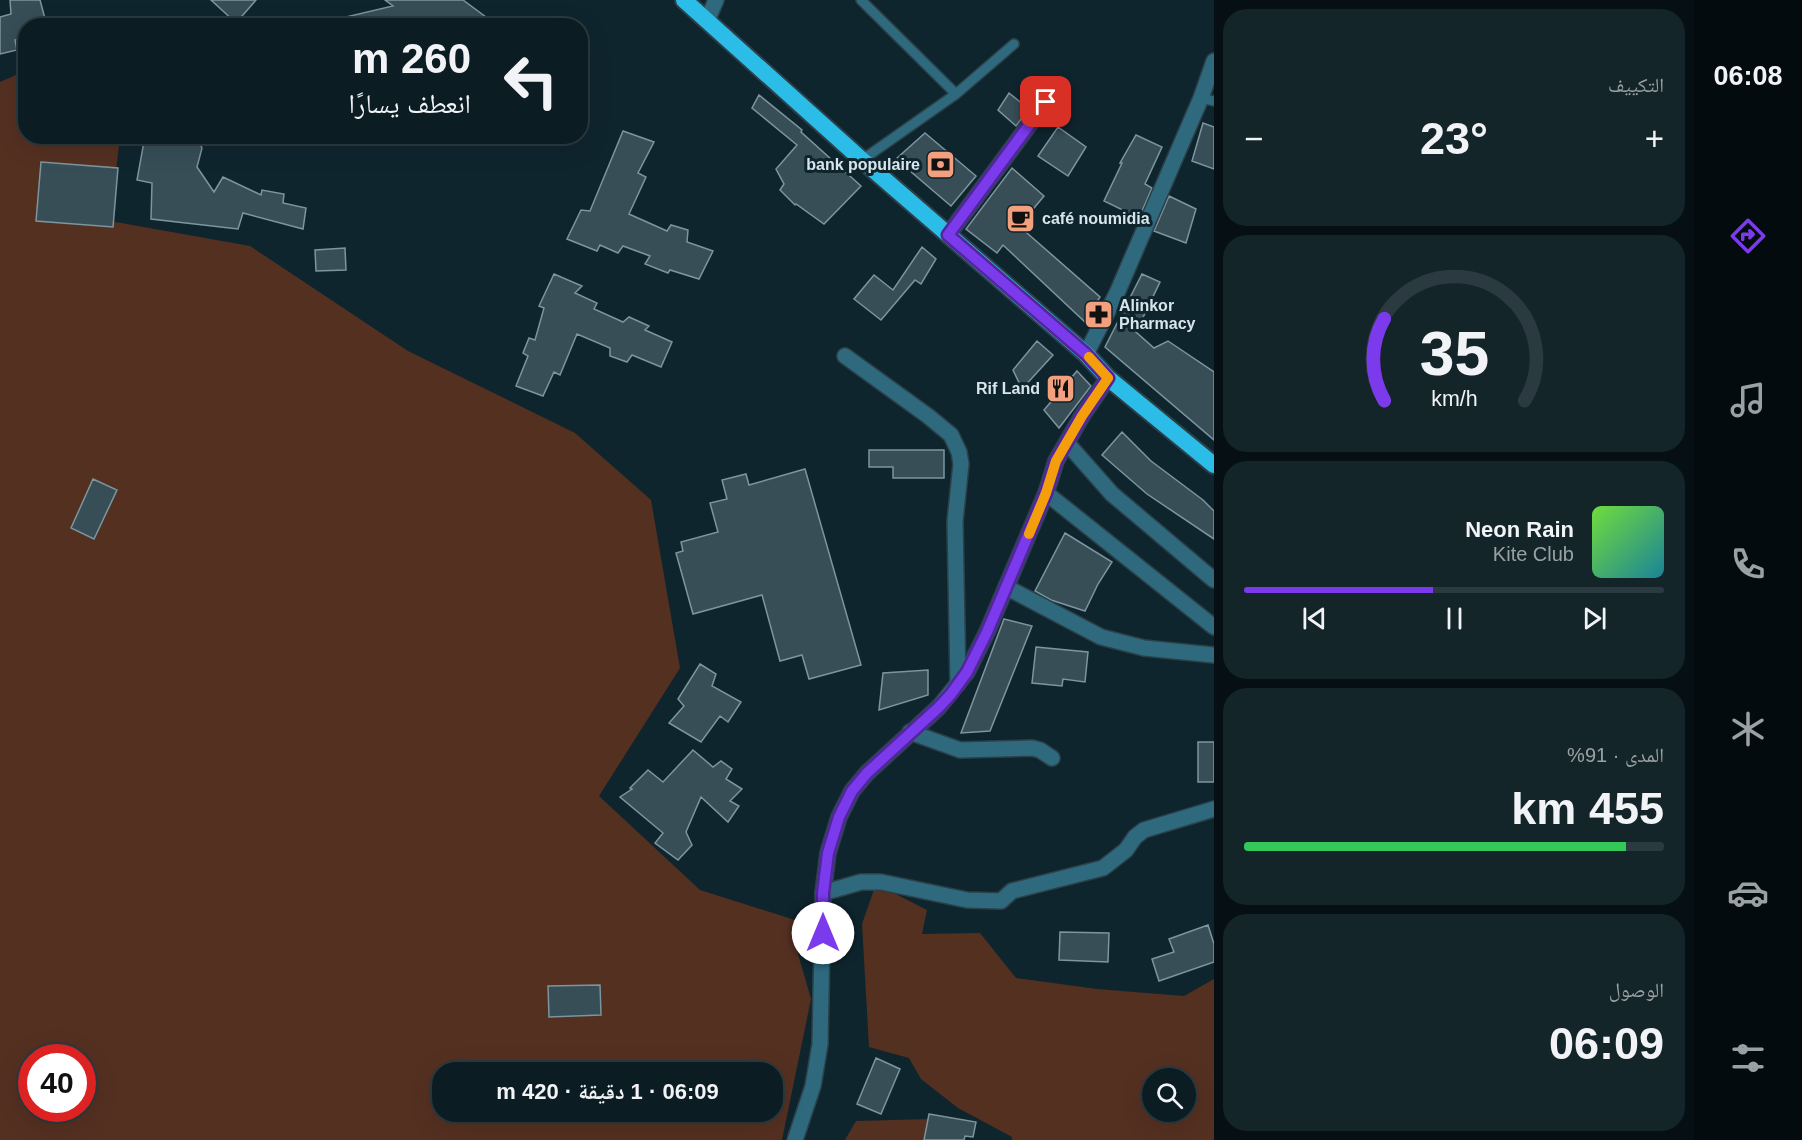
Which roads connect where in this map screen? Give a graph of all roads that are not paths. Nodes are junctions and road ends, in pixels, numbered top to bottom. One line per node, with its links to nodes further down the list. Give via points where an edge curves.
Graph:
1 (684, 0): 4 (highway)
2 (716, 0): 4 (street)
3 (861, 0): 7 (lane)
4 (707, 21): 10 (highway)
5 (1014, 44): 7 (lane)
6 (1214, 61): 8 (street)
7 (956, 94): 10 (lane)
8 (1207, 99): 12 (street)
9 (1046, 102): 11 (street)
10 (862, 160): 11 (highway)
11 (948, 235): 12 (highway)
12 (1086, 354): 14 (highway)
13 (845, 356): 22 (street, via 951,435 959,452 955,521)
14 (1108, 378): 15 (street); 16 (highway)
15 (1067, 443): 17 (street, via 1056,461); 18 (street, via 1112,494)
16 (1214, 465)
17 (1046, 493): 19 (street); 20 (street)
18 (1214, 580)
19 (1006, 587): 21 (street, via 1101,637 1144,648); 22 (street)
20 (1214, 627)
21 (1214, 655)
22 (958, 684): 23 (street)
23 (910, 732): 24 (street, via 960,750 1032,748); 26 (street, via 852,791 828,853)
24 (1052, 758)
25 (1214, 809): 26 (street, via 1144,830 1103,868 1012,891 1001,901 967,900 881,882 861,882)
26 (823, 893): 27 (street, via 820,1044 813,1086)
27 (795, 1140)

